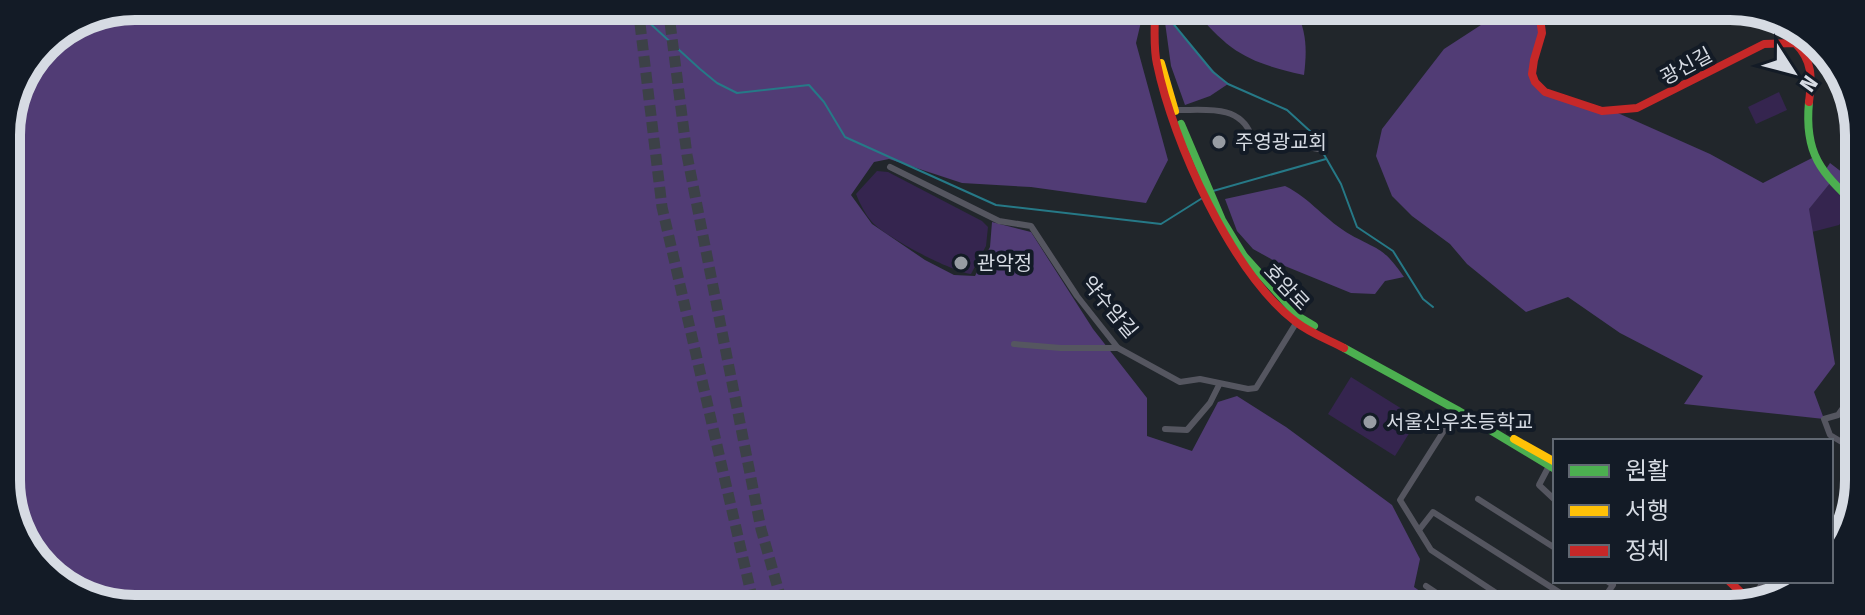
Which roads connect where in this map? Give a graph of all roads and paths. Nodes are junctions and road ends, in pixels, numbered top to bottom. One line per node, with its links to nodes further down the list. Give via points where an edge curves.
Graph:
1 (1157, 20): 3 (main road, 호암로, via 1156,61)
2 (1540, 20): 6 (main road, 광신길, via 1535,82 1545,92 1602,111 1637,108 1764,44 1795,43 1810,60 1808,120 1816,156 1823,173)
3 (1172, 110): 4 (street, via 1229,112 1238,115 1251,135); 7 (main road, via 1222,220 1244,256); 7 (main road, 호암로, via 1217,223 1261,286)
4 (1318, 149)
5 (890, 167): 9 (street, 약수암길, via 999,221 1031,226)
6 (1845, 194)
7 (1298, 320): 10 (street, 약수암길, via 1256,388); 12 (main road, 호암로); 15 (main road)
8 (1014, 344): 9 (street)
9 (1118, 348): 10 (street, 약수암길, via 1180,382 1200,379)
10 (1219, 385): 13 (street, via 1194,425)
11 (1845, 405): 14 (street, via 1838,415 1824,419 1830,435)
12 (1457, 410): 15 (main road, 호암로); 18 (street, via 1400,500)
13 (1165, 429)
14 (1845, 444)
15 (1553, 466): 16 (street, via 1539,485)
16 (1553, 498)
17 (1478, 499): 19 (street)
18 (1419, 530): 22 (street, via 1431,550); 23 (street, via 1433,512)
19 (1553, 547)
20 (1426, 586): 21 (street)
21 (1440, 595)
22 (1499, 595)
23 (1564, 595)

